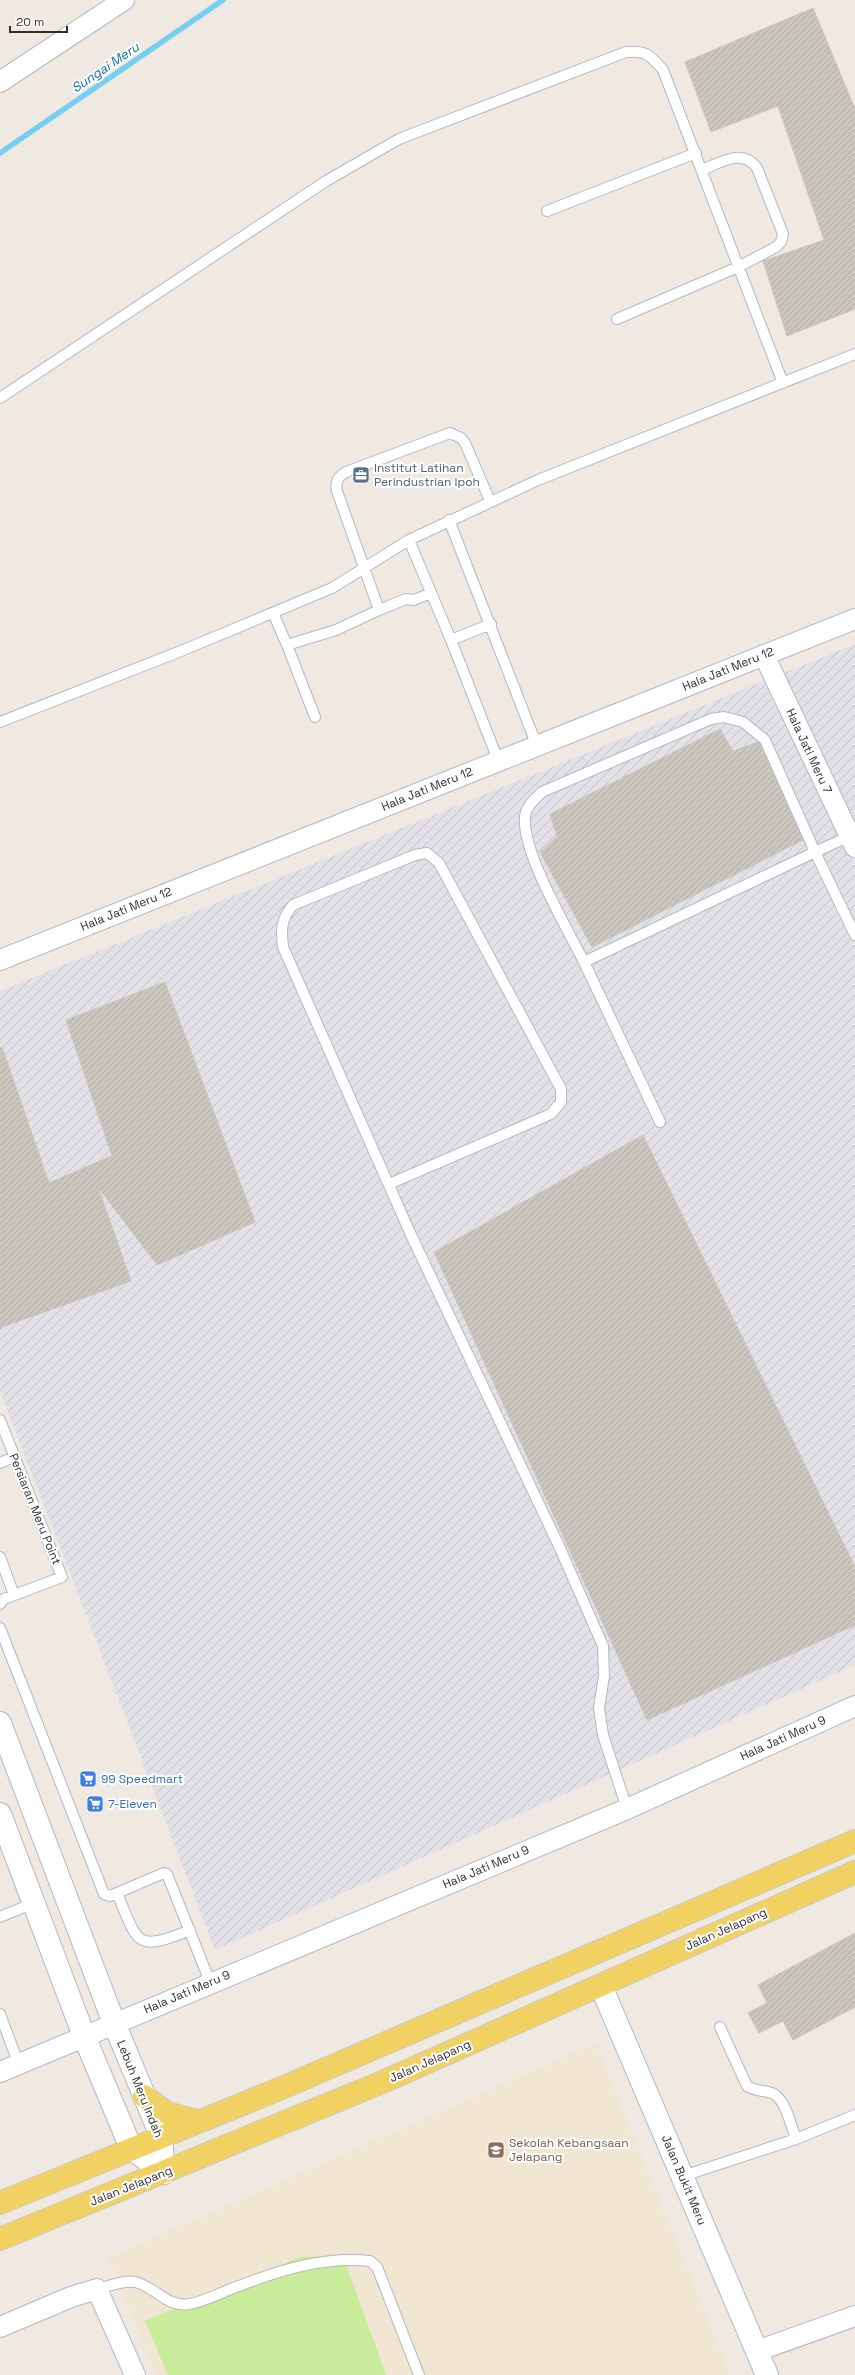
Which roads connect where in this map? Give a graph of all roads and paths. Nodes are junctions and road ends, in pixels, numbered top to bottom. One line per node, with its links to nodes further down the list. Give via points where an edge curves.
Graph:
1 (124, 0): 2 (street)
2 (0, 82)
3 (696, 153): 4 (lane); 5 (lane); 10 (lane, via 663,70 652,56 640,51 626,52 399,139 326,181)
4 (702, 170): 6 (lane); 6 (lane, via 737,156 752,161 781,228 782,242)
5 (547, 211)
6 (738, 266): 7 (lane); 9 (lane)
7 (617, 320)
8 (855, 354): 9 (lane)
9 (783, 384): 11 (lane)
10 (0, 398)
11 (490, 501): 12 (lane); 14 (lane, via 465,443 450,433 346,472 337,480 337,490 360,550)
12 (449, 520): 13 (lane); 19 (lane)
13 (409, 540): 14 (lane); 15 (lane)
14 (363, 568): 16 (lane); 17 (lane, via 332,588)
15 (431, 593): 16 (lane, via 414,600 406,599); 20 (lane)
16 (379, 610): 21 (lane, via 336,630)
17 (273, 613): 21 (lane); 24 (lane)
18 (855, 619): 22 (street, Hala Jati Meru 12)
19 (491, 624): 20 (lane); 25 (lane)
20 (451, 640): 26 (lane)
21 (287, 645): 23 (lane)
22 (764, 655): 25 (street, Hala Jati Meru 12); 27 (street, Hala Jati Meru 7)
23 (315, 716)
24 (0, 722)
25 (538, 746): 26 (street, Hala Jati Meru 12)
26 (498, 760): 30 (street, Hala Jati Meru 12)
27 (852, 841): 28 (lane)
28 (815, 852): 29 (lane); 31 (lane); 31 (lane, via 765,740 743,722 724,717 711,719 542,792 529,806 525,816 529,850)
29 (855, 934)
30 (0, 960)
31 (584, 962): 32 (lane)
32 (660, 1122)
33 (388, 1184): 33 (lane, via 284,947 281,932 283,916 293,905 415,854 427,854 439,863 558,1082 561,1102 550,1114); 43 (lane, via 559,1546 603,1646 604,1676 599,1708 603,1735)
34 (0, 1420): 35 (lane, Persiaran Meru Point)
35 (14, 1457): 36 (lane); 38 (lane, Persiaran Meru Point, via 62,1577)
36 (0, 1463)
37 (0, 1557): 38 (lane)
38 (14, 1595): 39 (lane, via 4,1599)
39 (0, 1604)
40 (0, 1628): 47 (lane, via 103,1893 108,1896)
41 (855, 1706): 43 (street, Hala Jati Meru 9)
42 (0, 1723): 56 (main road, Lebuh Meru Indah)
43 (627, 1809): 52 (street, Hala Jati Meru 9)
44 (0, 1814): 48 (main road)
45 (855, 1841): 51 (main road)
46 (855, 1872): 54 (main road, Jalan Jelapang)
47 (117, 1893): 50 (lane, via 132,1929 140,1940 162,1942); 50 (lane, via 166,1873)
48 (34, 1903): 49 (lane); 58 (main road)
49 (0, 1917)
50 (190, 1930): 52 (lane)
51 (647, 1931): 53 (main road); 54 (main road, via 614,1957)
52 (210, 1982): 56 (street, Hala Jati Meru 9)
53 (522, 1985): 54 (main road, via 573,1974 587,1977); 63 (main road)
54 (601, 1986): 67 (main road, Jalan Jelapang, via 385,2081); 68 (main road, Jalan Bukit Meru)
55 (0, 2014): 59 (lane)
56 (114, 2023): 58 (street, Hala Jati Meru 9); 61 (main road, Lebuh Meru Indah)
57 (720, 2027): 65 (lane, via 747,2086 756,2092 773,2093 780,2099)
58 (84, 2036): 59 (street, Hala Jati Meru 9); 66 (main road)
59 (19, 2065): 60 (street, Hala Jati Meru 9)
60 (0, 2072)
61 (144, 2096): 63 (main road, via 167,2113); 64 (main road, Lebuh Meru Indah)
62 (855, 2115): 65 (lane)
63 (198, 2121): 64 (main road)
64 (161, 2136): 66 (main road); 67 (main road, Lebuh Meru Indah)
65 (796, 2139): 68 (lane)
66 (131, 2148): 67 (main road); 69 (main road)
67 (164, 2173): 70 (main road, Jalan Jelapang)
68 (683, 2176): 74 (main road, Jalan Bukit Meru)
69 (0, 2203)
70 (0, 2239)
71 (97, 2289): 73 (street, via 71,2297); 75 (street); 76 (lane, via 134,2282 149,2287 161,2298 176,2304 190,2304 259,2278 310,2264 370,2261 377,2267)
72 (855, 2316): 74 (street)
73 (0, 2327)
74 (757, 2351): 77 (main road, Jalan Bukit Meru)
75 (135, 2375)
76 (419, 2375)
77 (768, 2375)

